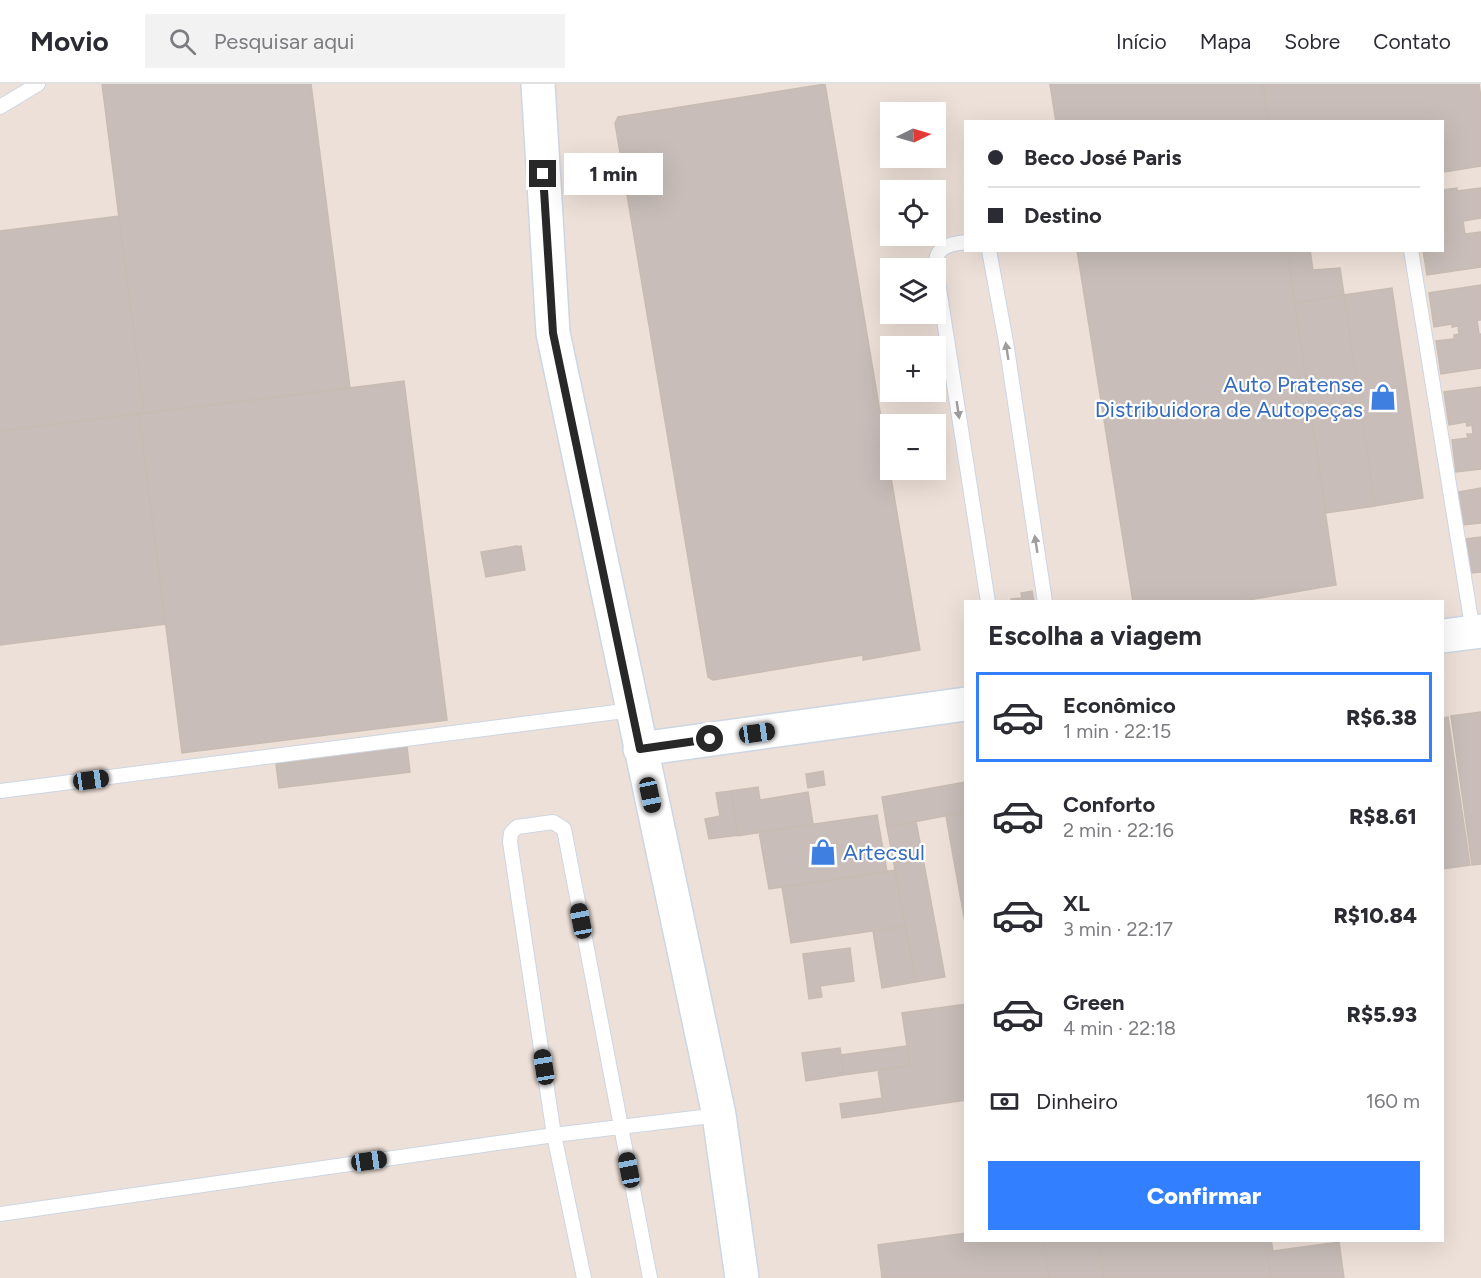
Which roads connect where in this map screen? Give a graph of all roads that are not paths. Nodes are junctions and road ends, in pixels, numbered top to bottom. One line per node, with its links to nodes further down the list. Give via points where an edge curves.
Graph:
1 (38, 84): 3 (lane)
2 (538, 84): 13 (main road, via 553,333)
3 (0, 107)
4 (964, 242): 7 (lane, via 947,244)
5 (989, 252): 10 (lane, one-way to 5)
6 (1411, 252): 11 (lane)
7 (936, 258)
8 (945, 324): 9 (lane, one-way to 9)
9 (988, 600)
10 (1045, 600)
11 (1466, 633)
12 (964, 704): 14 (main road)
13 (632, 710): 14 (main road); 15 (lane)
14 (640, 749): 16 (main road)
15 (0, 791)
16 (719, 1115): 17 (lane); 22 (main road)
17 (620, 1127): 18 (lane); 18 (lane, via 564,829 553,822 517,827 510,842); 21 (lane)
18 (554, 1135): 19 (lane); 20 (lane)
19 (0, 1214)
20 (584, 1278)
21 (650, 1278)
22 (742, 1278)

